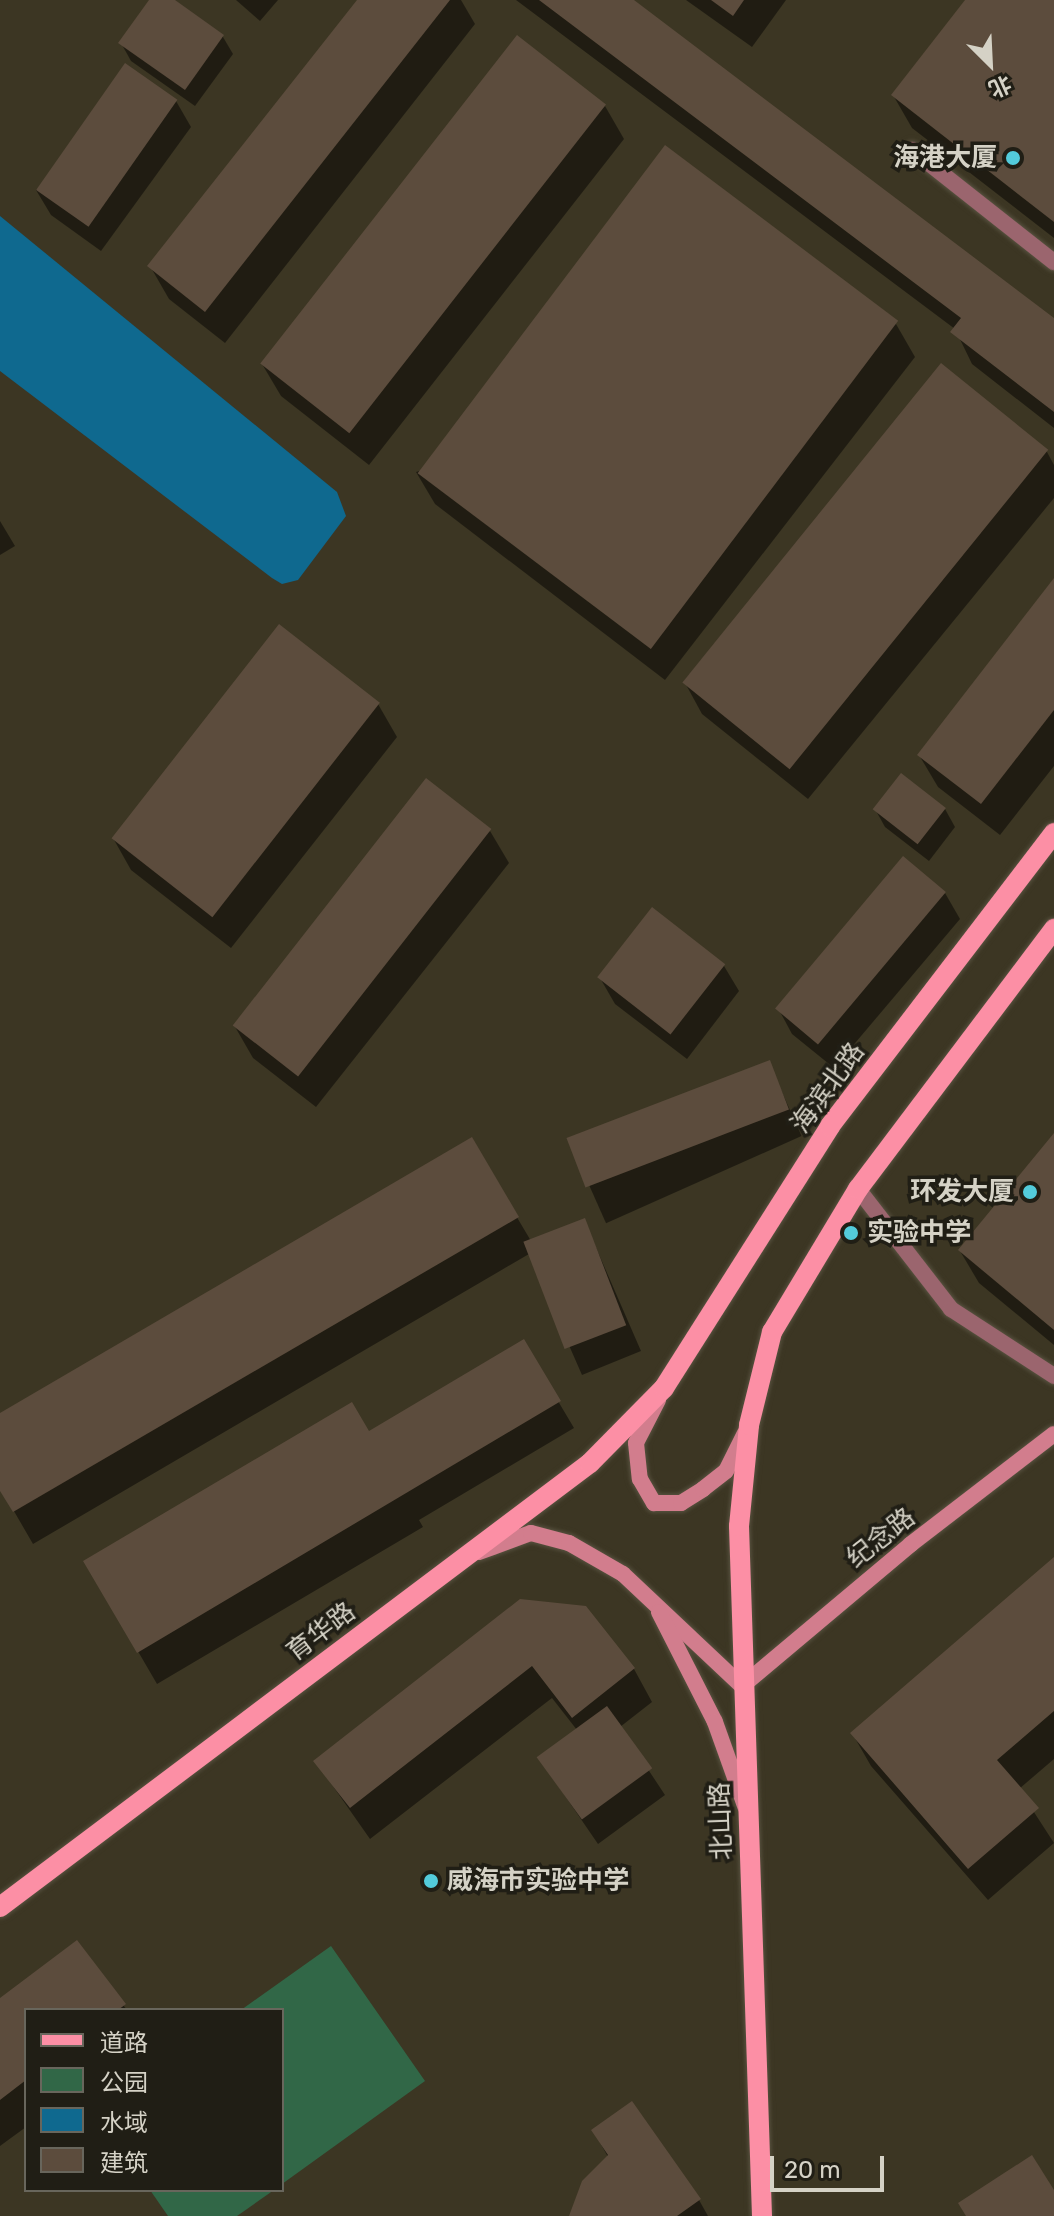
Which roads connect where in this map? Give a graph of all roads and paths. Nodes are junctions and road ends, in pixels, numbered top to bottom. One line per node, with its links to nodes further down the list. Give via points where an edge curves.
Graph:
1 (912, 150): 2 (lane)
2 (1054, 262)
3 (1054, 833): 7 (main road, 海滨北路, via 830,1126)
4 (1054, 929): 5 (main road)
5 (858, 1189): 6 (lane, via 951,1309); 8 (main road, via 772,1332)
6 (1054, 1376)
7 (664, 1388): 8 (main road, via 636,1443 640,1479 654,1503 681,1503 726,1471); 10 (main road, 育华路, via 590,1463)
8 (749, 1425): 12 (main road, 北山路, via 739,1526)
9 (1054, 1434): 12 (main road, 纪念路, via 874,1573)
10 (463, 1558): 11 (main road, via 531,1533 569,1543 623,1574); 14 (main road, 育华路)
11 (654, 1601): 12 (main road); 13 (main road, via 715,1722)
12 (742, 1686): 13 (main road, 北山路)
13 (747, 1811): 15 (main road, 北山路)
14 (0, 1907)
15 (762, 2216)

